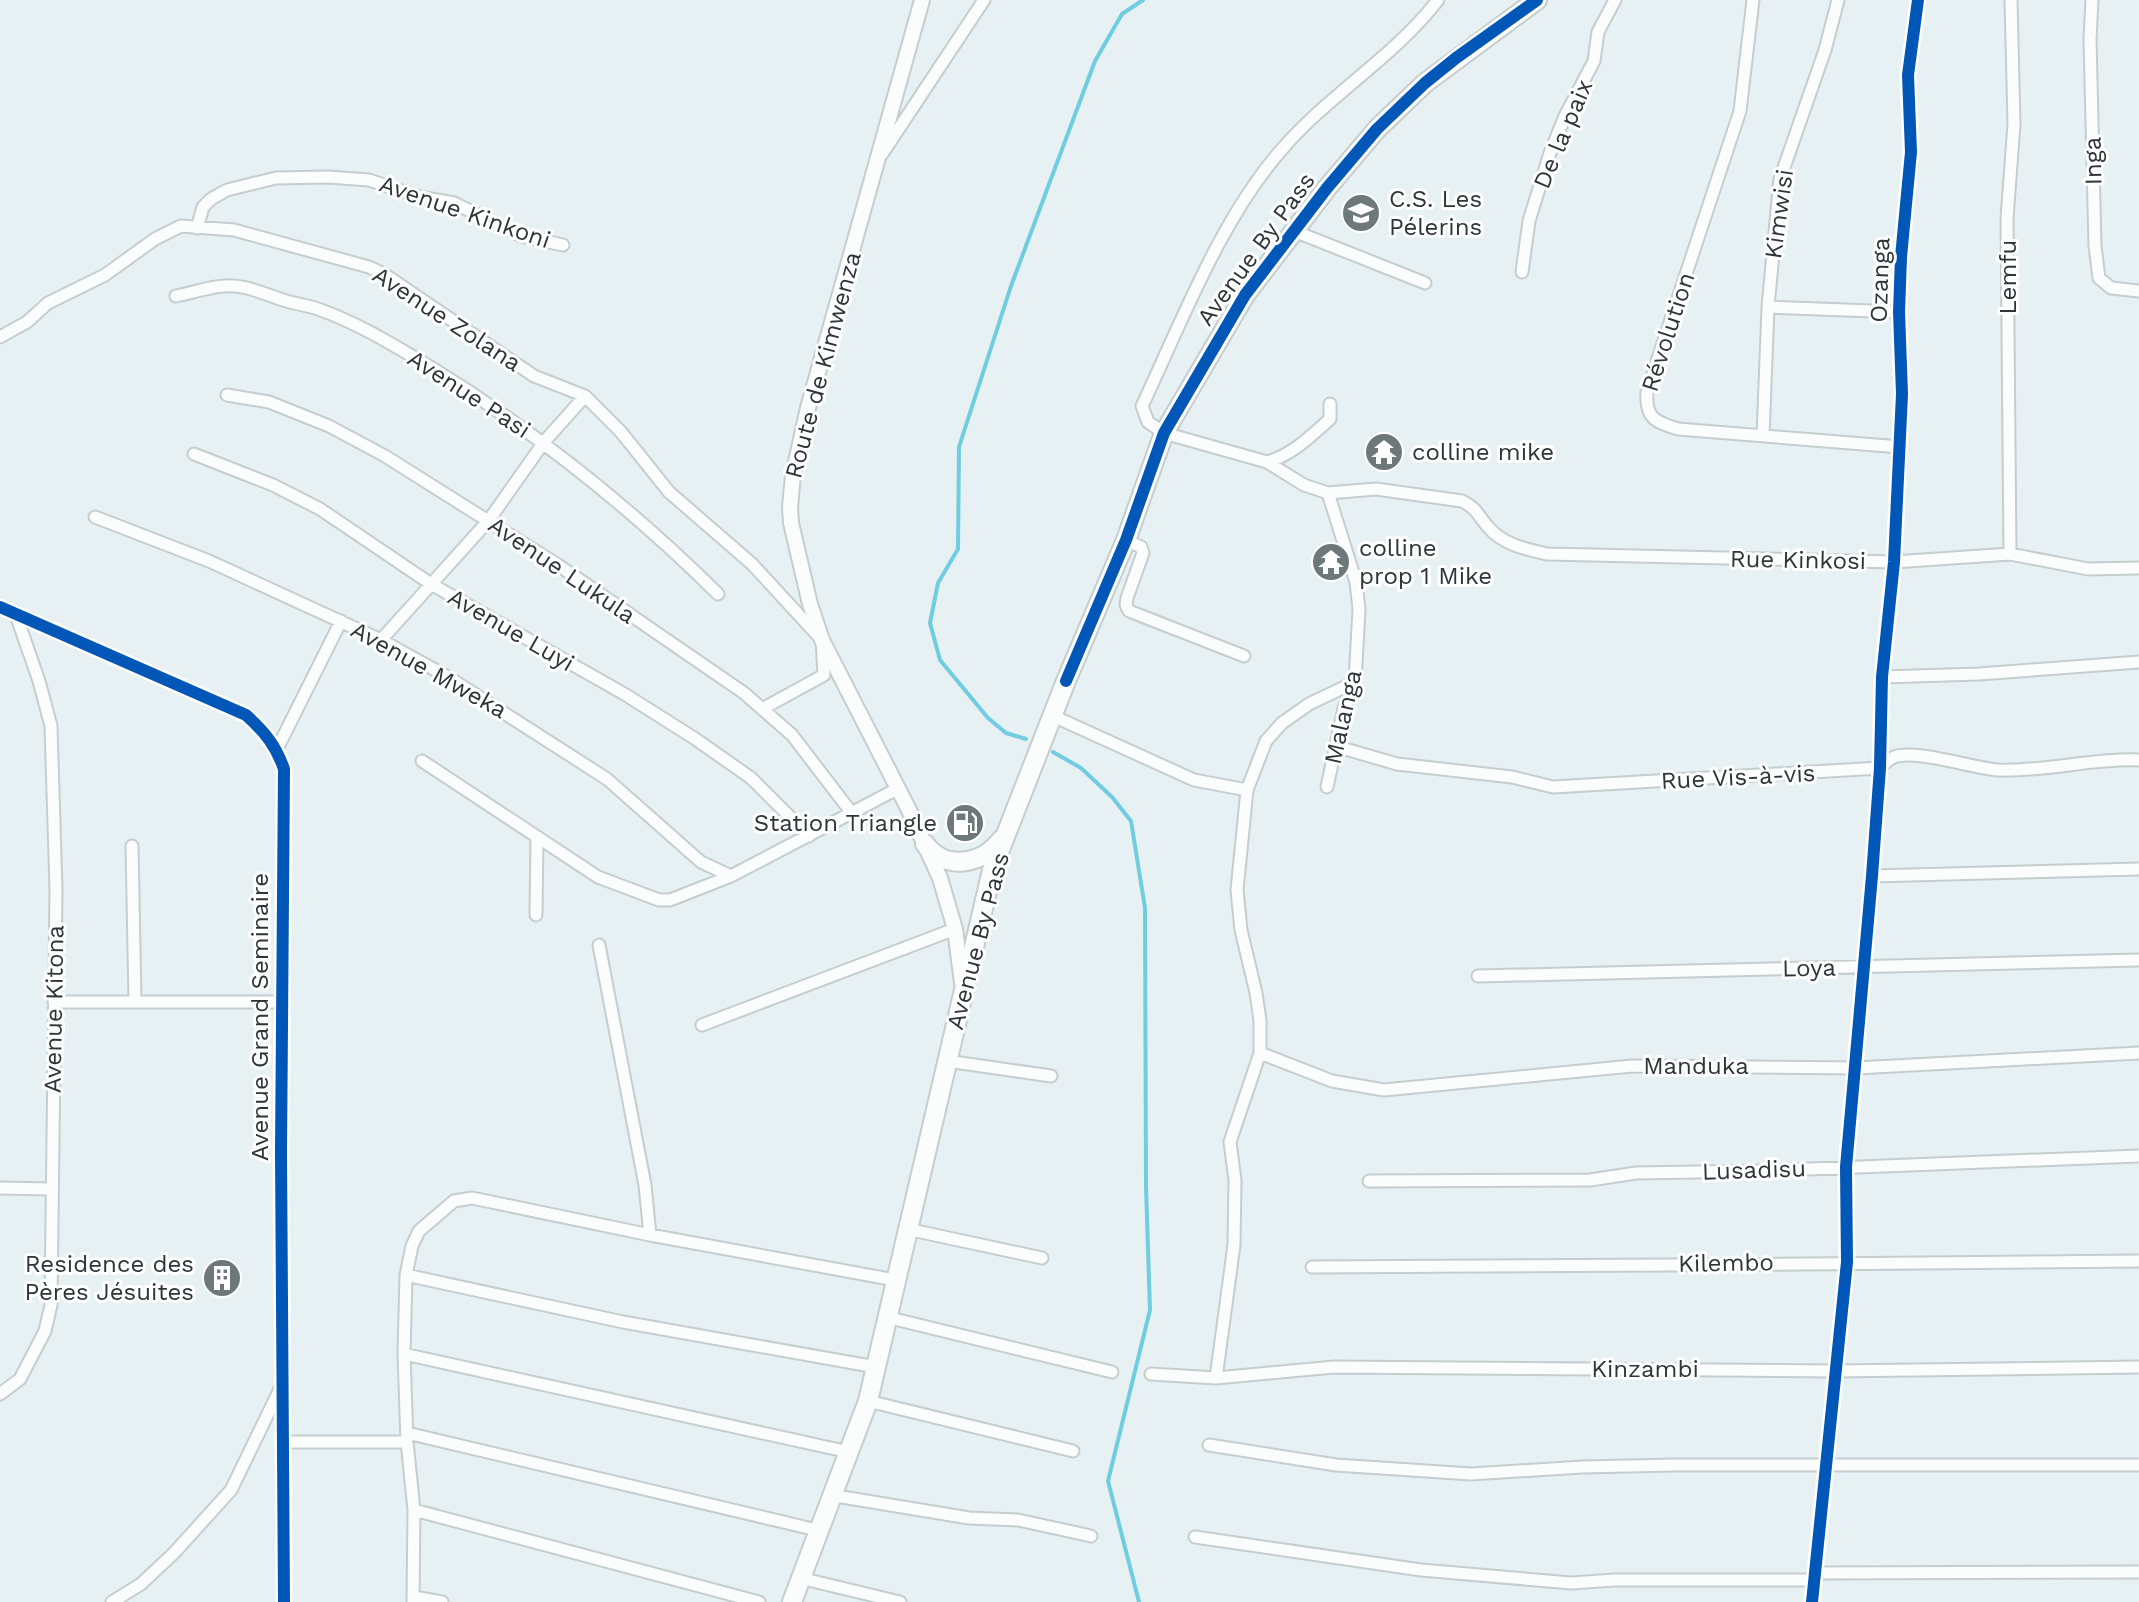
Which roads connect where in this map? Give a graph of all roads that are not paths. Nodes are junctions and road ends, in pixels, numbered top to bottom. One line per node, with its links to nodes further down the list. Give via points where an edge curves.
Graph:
1 (922, 0): 11 (street, Route de Kimwenza)
2 (984, 0): 11 (street)
3 (1438, 0): 25 (street, via 1374,67 1284,147 1256,182 1207,266 1142,406 1148,422)
4 (1537, 0): 13 (highway, Avenue By Pass, via 1425,83 1377,129)
5 (1615, 0): 15 (street, De la paix, via 1598,32 1594,61 1550,153 1529,221)
6 (1753, 0): 26 (street, Révolution, via 1740,111 1646,401 1649,417 1669,427)
7 (1838, 0): 19 (street, Kimwisi, via 1780,179)
8 (1918, 0): 20 (street, Ozanga, via 1908,75 1911,152)
9 (2011, 0): 35 (street, Lemfu)
10 (2092, 0): 17 (street, Inga, via 2099,278 2111,288)
11 (878, 162): 44 (street, Route de Kimwenza, via 793,475 791,523)
12 (197, 228): 14 (street, Avenue Kinkoni, via 203,207 227,190 276,178 328,177 369,180 454,203 521,236); 21 (street, Avenue Zolana, via 181,226 155,239); 23 (street, Avenue Zolana, via 234,230 376,271 534,376)
13 (1294, 231): 16 (street); 25 (highway, Avenue By Pass, via 1245,295)
14 (563, 245)
15 (1522, 272)
16 (1425, 283)
17 (2139, 291)
18 (176, 296): 27 (street, Avenue Pasi, via 225,286 318,309 396,346)
19 (1768, 307): 20 (street); 26 (street, Kimwisi)
20 (1899, 312): 28 (street, Ozanga)
21 (0, 337)
22 (227, 395): 33 (street, Avenue Lukula, via 269,402 329,426)
23 (585, 396): 27 (street); 44 (street, Avenue Zolana, via 669,492 752,564)
24 (1330, 404): 30 (street, via 1330,419 1314,434)
25 (1164, 433): 30 (street); 34 (highway, Avenue By Pass)
26 (1763, 436): 28 (street, Révolution)
27 (544, 442): 33 (street); 39 (street, Avenue Pasi)
28 (1900, 447): 36 (street, Ozanga)
29 (194, 454): 38 (street, Avenue Luyi, via 320,509)
30 (1267, 462): 31 (street)
31 (1328, 493): 36 (street, Rue Kinkosi, via 1376,489 1462,501 1474,507 1501,539 1547,554); 48 (street, Malanga, via 1356,582)
32 (95, 517): 42 (street, Avenue Mweka)
33 (489, 520): 38 (street); 49 (street, Avenue Lukula)
34 (1126, 540): 45 (street, via 1143,553 1127,598 1129,611); 50 (highway, Avenue By Pass)
35 (2010, 554): 36 (street, Rue Kinkosi); 37 (street, Rue Kinkosi, via 2088,569)
36 (1894, 562): 47 (street, Ozanga)
37 (2139, 568)
38 (431, 584): 43 (street); 61 (street, Avenue Luyi, via 694,738 751,778)
39 (718, 594)
40 (0, 607): 41 (street)
41 (15, 612): 52 (street, via 246,715); 76 (street, Avenue Kitona, via 51,726)
42 (341, 621): 43 (street, Avenue Mweka); 52 (street)
43 (381, 640): 66 (street, Avenue Mweka, via 607,779 701,862)
44 (822, 640): 49 (street, via 824,675); 57 (street, Route de Kimwenza)
45 (1244, 656)
46 (2139, 662): 47 (street)
47 (1882, 677): 55 (street, Ozanga)
48 (1355, 682): 51 (street, Malanga); 58 (street, via 1282,723 1266,741)
49 (762, 709): 59 (street, Avenue Lukula, via 792,735)
50 (1053, 716): 58 (street, via 1194,780); 60 (highway, Avenue By Pass)
51 (1335, 746): 55 (street, Rue Vis-à-vis, via 1397,764 1553,787); 56 (street, Malanga)
52 (277, 749): 77 (street, Avenue Grand Seminaire, via 284,769)
53 (2139, 760): 55 (street, Rue Vis-à-vis, via 1996,770 1900,756)
54 (422, 761): 62 (street)
55 (1880, 768): 67 (street, Ozanga)
56 (1327, 787)
57 (897, 789): 59 (street); 63 (street, Route de Kimwenza)
58 (1247, 790): 79 (street, via 1237,890 1258,1006)
59 (851, 812): 61 (street)
60 (1008, 832): 63 (highway, via 991,853 973,861 945,861); 74 (highway, Avenue By Pass, via 992,870)
61 (809, 836): 66 (street)
62 (537, 837): 66 (street, via 598,877 659,900); 68 (street)
63 (925, 844): 69 (street, Route de Kimwenza)
64 (132, 846): 75 (street)
65 (2139, 869): 67 (street)
66 (731, 876)
67 (1872, 876): 72 (street, Ozanga)
68 (536, 915)
69 (955, 929): 74 (street, Route de Kimwenza); 78 (street)
70 (599, 945): 90 (street)
71 (2139, 960): 72 (street, Loya)
72 (1863, 967): 73 (street, Loya); 82 (street, Ozanga)
73 (1478, 976)
74 (963, 991): 81 (highway, Avenue By Pass)
75 (135, 1001): 76 (street); 77 (street)
76 (54, 1002): 88 (street, Avenue Kitona)
77 (282, 1002): 105 (street, Avenue Grand Seminaire)
78 (702, 1025)
79 (1260, 1053): 82 (street, Manduka, via 1332,1081 1384,1090 1632,1066); 104 (street, via 1230,1142 1234,1245)
80 (2139, 1053): 82 (street, Manduka)
81 (947, 1061): 83 (street); 89 (highway, Avenue By Pass)
82 (1856, 1068): 85 (street, Ozanga)
83 (1051, 1076)
84 (2139, 1156): 85 (street, Lusadisu)
85 (1846, 1167): 86 (street, Lusadisu, via 1636,1173 1590,1180); 93 (street, Ozanga)
86 (1369, 1181)
87 (0, 1188): 88 (street)
88 (51, 1189): 106 (street, Avenue Kitona, via 51,1305 45,1331 20,1379)
89 (907, 1229): 91 (street); 96 (highway, Avenue By Pass)
90 (650, 1235): 95 (street, via 472,1198 454,1201 419,1231); 96 (street)
91 (1042, 1258)
92 (2139, 1261): 93 (street, Kilembo)
93 (1847, 1262): 94 (street, Kilembo); 101 (street, Ozanga)
94 (1312, 1267)
95 (406, 1275): 98 (street); 99 (street, via 623,1322)
96 (895, 1280): 97 (highway, Avenue By Pass)
97 (886, 1317): 99 (highway, Avenue By Pass); 102 (street)
98 (404, 1354): 108 (street); 112 (street)
99 (876, 1367): 107 (highway, Avenue By Pass)
100 (2139, 1367): 101 (street, Kinzambi)
101 (1834, 1371): 104 (street, Kinzambi, via 1334,1367); 113 (street, Ozanga)
102 (1112, 1372)
103 (1151, 1374): 104 (street, Kinzambi)
104 (1216, 1378)
105 (284, 1381): 109 (street, Avenue Grand Seminaire); 124 (street, via 231,1490 174,1553)
106 (0, 1394)
107 (868, 1401): 111 (street); 112 (highway, Avenue By Pass)
108 (407, 1437): 109 (street); 116 (street); 117 (street)
109 (283, 1442): 125 (street, Avenue Grand Seminaire)
110 (1209, 1445): 113 (street, via 1336,1465 1471,1474)
111 (1073, 1451)
112 (849, 1452): 115 (highway, Avenue By Pass)
113 (1826, 1464): 114 (street); 121 (street, Ozanga)
114 (2139, 1465)
115 (830, 1495): 117 (highway, Avenue By Pass); 118 (street, via 969,1518 1018,1520)
116 (414, 1510): 123 (street); 127 (street)
117 (817, 1530): 122 (highway, Avenue By Pass)
118 (1091, 1536)
119 (1195, 1537): 121 (street, via 1421,1570 1571,1583)
120 (2139, 1572): 121 (street)
121 (1815, 1576): 130 (street, Ozanga)
122 (800, 1578): 128 (highway, Avenue By Pass); 129 (street)
123 (414, 1599): 126 (street)
124 (112, 1602)
125 (284, 1602)
126 (442, 1602)
127 (759, 1602)
128 (792, 1602)
129 (900, 1602)
130 (1812, 1602)

